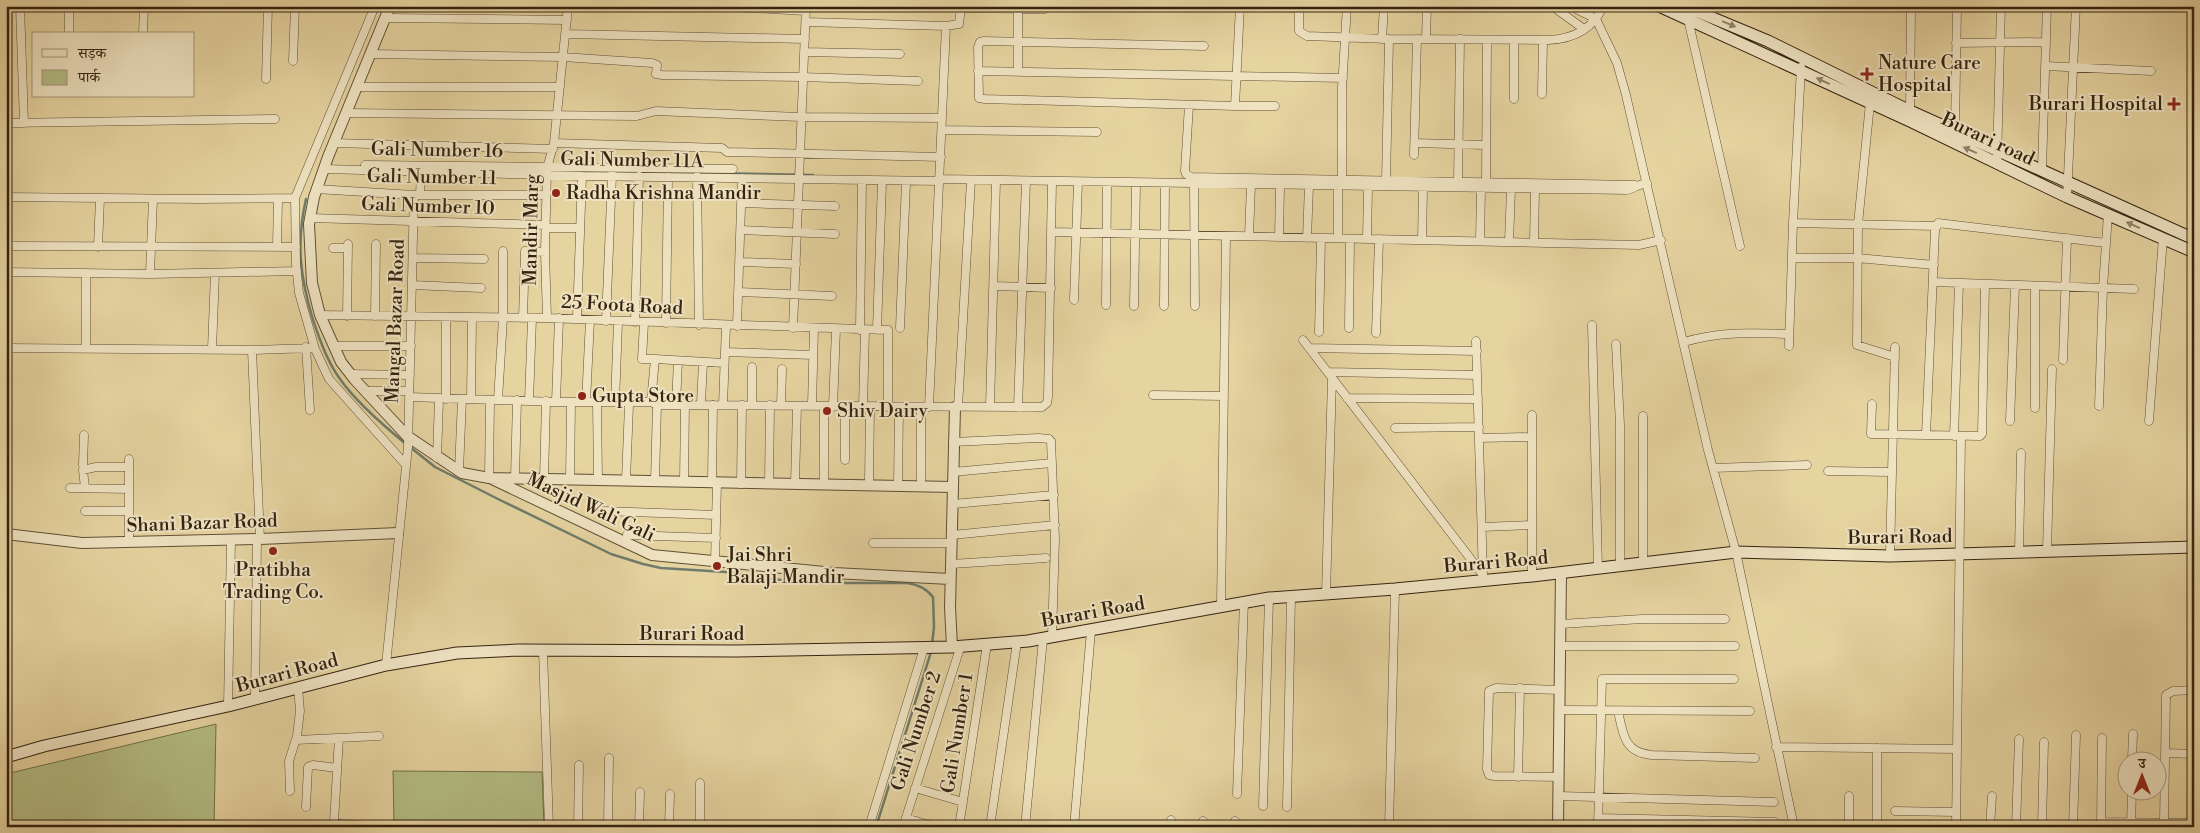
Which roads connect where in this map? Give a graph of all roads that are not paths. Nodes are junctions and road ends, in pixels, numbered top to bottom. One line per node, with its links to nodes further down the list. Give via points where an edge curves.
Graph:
1 (20, 6): 88 (street)
2 (69, 6): 39 (street)
3 (144, 6): 40 (street)
4 (268, 6): 71 (street)
5 (295, 6): 61 (street)
6 (375, 6): 146 (street)
7 (390, 6): 33 (street)
8 (568, 6): 35 (street, Mandir Marg)
9 (714, 6): 30 (street)
10 (1051, 6): 31 (street, via 1045,9)
11 (1240, 6): 68 (street)
12 (1272, 6): 13 (street)
13 (1276, 6): 32 (street)
14 (1347, 6): 42 (street)
15 (1384, 6): 44 (street)
16 (1427, 6): 46 (street)
17 (1552, 6): 37 (street)
18 (1570, 6): 37 (street)
19 (1603, 6): 37 (street)
20 (1659, 6): 34 (main road, Burari road)
21 (1684, 6): 60 (main road, Burari road, one-way to 60)
22 (1911, 6): 81 (street)
23 (1957, 6): 52 (street)
24 (2001, 6): 54 (street)
25 (2046, 6): 53 (street)
26 (2076, 6): 63 (street)
27 (961, 7): 28 (street); 38 (street, via 959,24)
28 (986, 7): 29 (street)
29 (1008, 7): 31 (street)
30 (806, 8): 36 (street)
31 (1018, 8): 51 (street)
32 (1299, 8): 42 (street, via 1298,28 1302,34)
33 (385, 18): 35 (street); 57 (street)
34 (1688, 19): 66 (main road, Burari road); 189 (street)
35 (568, 20): 41 (street, Mandir Marg)
36 (806, 22): 38 (street); 43 (street)
37 (1589, 25): 50 (street, via 1568,38); 130 (street, via 1617,63)
38 (946, 26): 85 (street)
39 (69, 32)
40 (143, 32)
41 (566, 34): 43 (street); 59 (street, Mandir Marg)
42 (1345, 38): 44 (street); 70 (street)
43 (805, 39): 56 (street)
44 (1386, 39): 45 (street); 124 (street)
45 (1417, 39): 46 (street); 93 (street)
46 (1426, 39): 47 (street)
47 (1460, 40): 48 (street); 94 (street)
48 (1487, 40): 49 (street); 95 (street)
49 (1514, 40): 50 (street); 76 (street)
50 (1543, 40): 75 (street)
51 (1018, 41): 55 (street); 64 (street, via 980,42); 65 (street)
52 (1956, 42): 54 (street); 90 (street)
53 (2045, 42): 54 (street); 62 (street)
54 (2001, 43): 97 (street)
55 (1204, 46)
56 (804, 52): 58 (street); 69 (street)
57 (370, 54): 59 (street); 73 (street)
58 (900, 54)
59 (563, 57): 69 (street, via 652,63 657,66 656,74 662,75); 74 (street, Mandir Marg)
60 (1804, 58): 66 (street); 81 (main road, Burari road)
61 (294, 61)
62 (2045, 66): 63 (street); 104 (street)
63 (2074, 67): 67 (street); 119 (street)
64 (978, 71): 65 (street); 78 (street, via 981,99)
65 (1018, 71): 68 (street)
66 (1800, 71): 77 (main road, Burari road, one-way to 66); 155 (street)
67 (2151, 71)
68 (1236, 76): 70 (street); 79 (street)
69 (802, 77): 72 (street); 84 (street)
70 (1343, 78): 129 (street)
71 (266, 80)
72 (918, 81)
73 (356, 87): 74 (street); 82 (street)
74 (560, 87): 83 (street, Mandir Marg)
75 (1542, 94)
76 (1514, 99)
77 (1870, 103): 101 (main road, Burari road, one-way to 77); 156 (street)
78 (1189, 105): 79 (street); 129 (street, via 1185,171 1188,177)
79 (1235, 106): 80 (street)
80 (1275, 106)
81 (1910, 110): 90 (main road, Burari road)
82 (346, 113): 83 (street); 92 (street)
83 (557, 114): 84 (street, via 637,116 656,111); 96 (street, Mandir Marg)
84 (800, 117): 85 (street); 98 (street)
85 (942, 118): 89 (street)
86 (275, 119): 88 (street)
87 (6, 123): 88 (street)
88 (24, 123)
89 (942, 130): 91 (street); 100 (street)
90 (1955, 130): 97 (main road, Burari road)
91 (1097, 132)
92 (333, 143): 96 (street); 102 (street)
93 (1415, 143): 94 (street); 99 (street)
94 (1458, 144): 95 (street); 126 (street)
95 (1486, 145): 135 (street)
96 (554, 146): 98 (street); 106 (street, Mandir Marg)
97 (1998, 149): 101 (street); 104 (main road, Burari road)
98 (799, 152): 100 (street); 113 (street)
99 (1414, 155)
100 (941, 157): 114 (street)
101 (1997, 162): 143 (main road, Burari road)
102 (324, 167): 105 (street, Gali Number 11A); 106 (street, Gali Number 16); 140 (street)
103 (733, 169): 106 (street)
104 (2042, 169): 119 (main road, Burari road)
105 (421, 172): 106 (street, Gali Number 11A); 141 (street, Mangal Bazar Road)
106 (548, 172): 108 (street, Gali Number 11A); 142 (street, Mandir Marg)
107 (612, 175): 108 (street, Gali Number 11A); 109 (street, Gali Number 11A); 244 (street)
108 (582, 176): 159 (street)
109 (639, 176): 110 (street, Gali Number 11A); 246 (street)
110 (668, 177): 111 (street, Gali Number 11A); 248 (street)
111 (697, 177): 112 (street, Gali Number 11A); 249 (street)
112 (742, 178): 113 (street, Gali Number 11A); 149 (street)
113 (800, 179): 116 (street, Gali Number 11A); 150 (street)
114 (940, 180): 115 (street, Gali Number 11A); 121 (street, Gali Number 11A); 335 (street)
115 (971, 180): 117 (street, Gali Number 11A); 326 (street)
116 (862, 181): 120 (street, Gali Number 11A); 258 (street)
117 (996, 181): 118 (street, Gali Number 11A); 215 (street)
118 (1026, 181): 122 (street, Gali Number 11A); 218 (street)
119 (2068, 181): 143 (street); 180 (main road, Burari road)
120 (882, 182): 121 (street, Gali Number 11A); 259 (street)
121 (906, 182): 255 (street)
122 (1052, 182): 123 (street, Gali Number 11A); 162 (street)
123 (1078, 182): 125 (street, Gali Number 11A); 163 (street)
124 (1386, 182): 126 (street); 129 (street)
125 (1107, 183): 127 (street, Gali Number 11A); 165 (street)
126 (1458, 183): 135 (street)
127 (1136, 184): 128 (street, Gali Number 11A); 166 (street)
128 (1165, 184): 131 (street, Gali Number 11A); 167 (street)
129 (1340, 184): 134 (street, Gali Number 11A); 136 (street); 174 (street)
130 (1641, 184): 135 (street); 139 (street, via 1630,190); 183 (street)
131 (1194, 185): 132 (street, Gali Number 11A); 168 (street)
132 (1251, 186): 133 (street, Gali Number 11A); 170 (street)
133 (1280, 186): 134 (street, Gali Number 11A); 171 (street)
134 (1309, 186): 172 (street)
135 (1484, 186): 137 (street); 138 (street); 182 (street)
136 (1368, 187): 137 (street); 178 (street)
137 (1423, 188): 181 (street)
138 (1511, 189): 139 (street); 184 (street)
139 (1535, 189): 185 (street)
140 (316, 190): 141 (street, Gali Number 11); 153 (street)
141 (417, 195): 142 (street, Gali Number 11); 154 (street, Mangal Bazar Road)
142 (546, 195): 158 (street, Mandir Marg)
143 (2067, 196): 152 (main road, Burari road)
144 (6, 197): 145 (street)
145 (100, 198): 147 (street); 190 (street)
146 (295, 198): 148 (street); 193 (street)
147 (153, 199): 148 (street); 191 (street)
148 (278, 199): 192 (street)
149 (741, 203): 150 (street); 160 (street)
150 (799, 205): 151 (street); 161 (street)
151 (835, 206)
152 (2108, 214): 176 (main road, Burari road, one-way to 152); 186 (street)
153 (310, 218): 154 (street, Gali Number 10); 231 (street, via 310,268)
154 (414, 222): 158 (street, Gali Number 10); 198 (street, Mangal Bazar Road)
155 (1793, 223): 156 (street); 199 (street)
156 (1858, 224): 157 (street); 200 (street)
157 (1936, 226): 175 (street, via 1947,222); 204 (street)
158 (546, 227): 159 (street, Gali Number 10); 196 (street, Mandir Marg)
159 (580, 228): 242 (street)
160 (741, 230): 161 (street); 202 (street)
161 (798, 232): 164 (street); 203 (street)
162 (1052, 232): 163 (street); 220 (street)
163 (1076, 233): 165 (street); 226 (street)
164 (835, 234)
165 (1106, 234): 166 (street); 227 (street)
166 (1135, 234): 167 (street); 228 (street)
167 (1165, 235): 168 (street); 229 (street)
168 (1193, 235): 169 (street); 230 (street)
169 (1226, 236): 170 (street); 297 (street)
170 (1249, 236): 171 (street)
171 (1279, 237): 172 (street)
172 (1307, 238): 173 (street)
173 (1321, 238): 174 (street); 260 (street)
174 (1338, 238): 177 (street)
175 (2067, 238): 186 (street); 217 (street)
176 (2163, 238): 197 (main road, Burari road); 341 (street)
177 (1350, 239): 178 (street); 256 (street)
178 (1367, 239): 179 (street)
179 (1378, 239): 181 (street); 261 (street)
180 (2194, 239)
181 (1422, 240): 182 (street)
182 (1480, 241): 184 (street)
183 (1656, 241): 185 (street, via 1639,245); 265 (street)
184 (1509, 242): 185 (street)
185 (1534, 242)
186 (2106, 243): 221 (street)
187 (376, 244): 233 (street)
188 (6, 246): 190 (street)
189 (1740, 246)
190 (98, 247): 191 (street)
191 (151, 247): 192 (street); 209 (street)
192 (277, 247): 193 (street)
193 (296, 247): 205 (street)
194 (333, 248): 232 (street, via 348,246)
195 (503, 251): 237 (street)
196 (545, 252): 238 (street, via 525,251); 240 (street, Mandir Marg)
197 (2194, 252)
198 (413, 258): 201 (street); 213 (street, Mangal Bazar Road)
199 (1792, 258): 200 (street); 262 (street)
200 (1857, 258): 204 (street); 281 (street, via 1857,345)
201 (484, 259)
202 (740, 262): 203 (street); 223 (street)
203 (796, 264): 224 (street)
204 (1934, 265): 210 (street)
205 (297, 271): 208 (street); 276 (street, via 299,293)
206 (6, 272): 207 (street)
207 (86, 273): 209 (street); 272 (street)
208 (215, 273): 209 (street); 275 (street)
209 (150, 274)
210 (1933, 282): 211 (street); 346 (street)
211 (1959, 283): 212 (street); 349 (street)
212 (1985, 284): 214 (street); 349 (street, via 1984,431 1980,436)
213 (412, 285): 219 (street); 234 (street, Mangal Bazar Road)
214 (2015, 285): 216 (street); 340 (street)
215 (994, 286): 218 (street); 327 (street)
216 (2035, 286): 217 (street); 336 (street)
217 (2064, 286): 221 (street); 283 (street)
218 (1022, 287): 220 (street); 328 (street)
219 (481, 288)
220 (1051, 288): 328 (street, via 1047,402 1042,406)
221 (2103, 288): 222 (street); 329 (street)
222 (2134, 289)
223 (739, 292): 224 (street); 252 (street)
224 (794, 294): 225 (street); 253 (street)
225 (832, 296)
226 (1074, 300)
227 (1106, 306)
228 (1134, 306)
229 (1164, 306)
230 (1195, 306)
231 (320, 315): 232 (street, 25 Foota Road); 267 (street)
232 (347, 316): 233 (street, 25 Foota Road)
233 (375, 316): 234 (street, 25 Foota Road)
234 (412, 317): 235 (street, 25 Foota Road); 268 (street, Mangal Bazar Road)
235 (446, 317): 236 (street, 25 Foota Road); 299 (street)
236 (472, 318): 237 (street, 25 Foota Road); 301 (street)
237 (503, 318): 238 (street, 25 Foota Road); 303 (street)
238 (523, 318): 239 (street, 25 Foota Road)
239 (532, 318): 240 (street, 25 Foota Road); 305 (street)
240 (547, 318): 241 (street, 25 Foota Road)
241 (559, 318): 242 (street, 25 Foota Road); 307 (street)
242 (577, 319): 243 (street, 25 Foota Road)
243 (590, 320): 244 (street, 25 Foota Road); 309 (street)
244 (606, 321): 245 (street, 25 Foota Road)
245 (618, 322): 246 (street, 25 Foota Road); 311 (street)
246 (635, 322): 247 (street, 25 Foota Road)
247 (644, 323): 248 (street, 25 Foota Road); 282 (street, via 642,359)
248 (666, 323): 249 (street, 25 Foota Road)
249 (699, 325): 251 (street, 25 Foota Road)
250 (1592, 325): 413 (street)
251 (726, 326): 252 (street, 25 Foota Road); 279 (street)
252 (738, 326): 253 (street, 25 Foota Road)
253 (793, 328): 254 (street, 25 Foota Road)
254 (814, 328): 257 (street, 25 Foota Road); 280 (street)
255 (900, 328)
256 (1349, 328)
257 (833, 329): 258 (street, 25 Foota Road); 330 (street)
258 (862, 330): 259 (street, 25 Foota Road); 332 (street)
259 (877, 330): 333 (street, 25 Foota Road, via 888,330)
260 (1319, 332)
261 (1376, 333)
262 (1789, 334): 265 (street, via 1724,333); 269 (street)
263 (1304, 340): 274 (street)
264 (1476, 341): 278 (street)
265 (1684, 342): 359 (street)
266 (1616, 344): 412 (street, via 1620,425)
267 (334, 346): 268 (street); 290 (street)
268 (411, 346): 291 (street, Mangal Bazar Road)
269 (1789, 346)
270 (1896, 347): 281 (street)
271 (6, 348): 272 (street)
272 (86, 348): 275 (street)
273 (306, 348): 276 (street); 277 (street); 337 (street)
274 (1309, 348): 278 (street); 292 (street)
275 (212, 349): 277 (street)
276 (315, 349): 355 (street, via 329,379)
277 (252, 350): 397 (street)
278 (1477, 351): 293 (street)
279 (725, 352): 280 (street); 286 (street)
280 (813, 355): 324 (street)
281 (1895, 357): 344 (street)
282 (655, 359): 284 (street); 312 (street)
283 (2063, 360)
284 (678, 361): 285 (street); 313 (street)
285 (703, 362): 286 (street); 314 (street)
286 (724, 363): 318 (street)
287 (752, 367): 320 (street)
288 (782, 369): 322 (street)
289 (2052, 369): 403 (street)
290 (350, 374): 291 (street); 294 (street)
291 (410, 375): 295 (street, Mangal Bazar Road)
292 (1330, 375): 293 (street); 298 (street); 419 (street)
293 (1477, 375): 302 (street)
294 (365, 391): 295 (street); 347 (street)
295 (409, 394): 299 (street); 347 (street, Mangal Bazar Road)
296 (1153, 395): 297 (street)
297 (1224, 396): 423 (street)
298 (1347, 398): 302 (street); 417 (street)
299 (442, 399): 300 (street); 353 (street)
300 (462, 399): 301 (street); 360 (street)
301 (471, 399): 303 (street)
302 (1478, 399): 342 (street)
303 (494, 400): 304 (street); 364 (street)
304 (517, 400): 305 (street); 365 (street)
305 (529, 401): 306 (street)
306 (546, 401): 307 (street); 366 (street)
307 (556, 402): 308 (street)
308 (571, 402): 309 (street); 367 (street)
309 (586, 402): 310 (street)
310 (596, 402): 311 (street); 368 (street)
311 (615, 402): 312 (street)
312 (654, 404): 313 (street); 370 (street)
313 (681, 404): 314 (street); 372 (street)
314 (702, 404): 317 (street)
315 (1872, 404): 344 (street, via 1871,434)
316 (630, 405): 369 (street)
317 (713, 405): 318 (street); 373 (street)
318 (723, 405): 319 (street)
319 (742, 405): 320 (street); 374 (street)
320 (752, 405): 321 (street)
321 (770, 405): 322 (street); 375 (street)
322 (781, 406): 323 (street)
323 (797, 406): 324 (street); 376 (street)
324 (812, 406): 325 (street)
325 (824, 406): 330 (street); 377 (street)
326 (957, 406): 327 (street); 335 (street); 351 (street)
327 (990, 406): 328 (street)
328 (1018, 406)
329 (2099, 406)
330 (833, 407): 331 (street)
331 (845, 407): 332 (street); 354 (street)
332 (867, 407): 333 (street); 371 (street)
333 (888, 407): 334 (street)
334 (899, 407): 335 (street); 378 (street)
335 (925, 407): 379 (street)
336 (2035, 408)
337 (310, 410)
338 (1532, 415): 348 (street)
339 (1643, 416): 411 (street)
340 (2010, 421)
341 (2149, 421)
342 (1479, 427): 343 (street); 350 (street)
343 (1395, 428)
344 (1893, 434): 346 (street); 363 (street)
345 (84, 435): 357 (street)
346 (1926, 435): 349 (street)
347 (407, 436): 353 (street); 355 (street, Mangal Bazar Road)
348 (1532, 436): 350 (street); 391 (street)
349 (1957, 436): 406 (street)
350 (1479, 438): 392 (street)
351 (953, 442): 356 (street, via 1049,439); 362 (street)
352 (2022, 453): 404 (street)
353 (438, 458): 360 (street)
354 (845, 460)
355 (406, 462): 393 (street, Mangal Bazar Road)
356 (1052, 463): 362 (street); 384 (street)
357 (83, 465)
358 (1807, 465): 359 (street)
359 (1713, 468): 405 (street)
360 (459, 471): 364 (street)
361 (1828, 471): 363 (street)
362 (953, 472): 380 (street)
363 (1892, 472): 407 (street)
364 (489, 478): 365 (street); 409 (street, Masjid Wali Gali, via 652,555)
365 (515, 478): 366 (street)
366 (544, 479): 367 (street)
367 (570, 479): 368 (street)
368 (598, 480): 369 (street)
369 (626, 480): 370 (street)
370 (655, 481): 372 (street)
371 (869, 481)
372 (684, 482): 373 (street)
373 (714, 483): 374 (street); 389 (street)
374 (740, 484): 375 (street)
375 (769, 484): 376 (street)
376 (795, 484): 377 (street)
377 (824, 485): 378 (street)
378 (898, 486): 379 (street)
379 (921, 486): 380 (street)
380 (953, 487): 385 (street)
381 (70, 488): 382 (street)
382 (85, 488): 383 (street); 383 (street, via 83,470 129,463)
383 (129, 488): 387 (street)
384 (1054, 495): 385 (street); 390 (street)
385 (952, 504): 398 (street)
386 (84, 512): 387 (street)
387 (129, 512): 400 (street)
388 (603, 512): 389 (street)
389 (716, 516): 396 (street)
390 (1055, 525): 398 (street); 427 (street)
391 (1532, 525): 392 (street); 415 (street)
392 (1482, 527): 417 (street)
393 (398, 533): 397 (street, Shani Bazar Road); 434 (street, Mangal Bazar Road)
394 (6, 534): 400 (street, Shani Bazar Road, via 82,543)
395 (627, 535): 396 (street)
396 (716, 538): 409 (street)
397 (258, 539): 399 (street, Shani Bazar Road); 440 (street)
398 (952, 539): 401 (street); 410 (street)
399 (231, 540): 400 (street, Shani Bazar Road); 441 (street)
400 (129, 542)
401 (873, 543)
402 (2194, 547): 403 (main road, Burari Road)
403 (2047, 551): 404 (main road, Burari Road)
404 (2019, 552): 406 (main road, Burari Road)
405 (1729, 553): 407 (main road, Burari Road); 411 (main road, Burari Road); 454 (street)
406 (1959, 554): 407 (main road, Burari Road); 456 (street)
407 (1890, 556)
408 (1046, 558): 410 (street)
409 (716, 562): 416 (street, Masjid Wali Gali, via 834,573)
410 (951, 564): 416 (street)
411 (1643, 564): 412 (main road, Burari Road)
412 (1620, 566): 413 (main road, Burari Road)
413 (1598, 569): 414 (main road, Burari Road)
414 (1561, 573): 415 (main road, Burari Road); 425 (street)
415 (1532, 576): 417 (main road, Burari Road)
416 (950, 578): 432 (street)
417 (1483, 578): 418 (main road, Burari Road)
418 (1395, 589): 419 (main road, Burari Road); 508 (street)
419 (1326, 594): 420 (main road, Burari Road)
420 (1291, 596): 421 (main road, Burari Road); 484 (street)
421 (1269, 598): 422 (main road, Burari Road); 482 (street)
422 (1244, 601): 423 (main road, Burari Road); 473 (street)
423 (1220, 606): 426 (main road, Burari Road)
424 (1725, 619): 425 (street, via 1642,619)
425 (1561, 624): 430 (street)
426 (1091, 631): 427 (main road, Burari Road); 507 (street)
427 (1047, 638): 428 (main road, Burari Road); 506 (street)
428 (1017, 642): 429 (main road, Burari Road); 505 (street)
429 (987, 644): 432 (main road, Burari Road); 480 (street, Gali Number 1)
430 (1561, 646): 431 (street); 438 (street)
431 (1735, 646)
432 (942, 647): 433 (main road, Burari Road, via 699,652); 469 (street, Gali Number 2); 501 (street)
433 (543, 650): 434 (main road, Burari Road, via 457,653); 495 (street)
434 (386, 665): 436 (main road, Burari Road)
435 (1734, 679): 443 (street, via 1606,678 1601,682)
436 (298, 688): 440 (main road, Burari Road); 452 (street, via 300,711)
437 (1520, 688): 438 (street); 466 (street); 466 (street, via 1489,691 1487,769 1489,775)
438 (1560, 690): 442 (street)
439 (2193, 690): 458 (street, via 2173,691 2166,695); 460 (street)
440 (255, 699): 441 (main road, Burari Road)
441 (228, 706): 461 (main road, Burari Road)
442 (1560, 710): 443 (street); 467 (street)
443 (1601, 710): 444 (street); 477 (street)
444 (1618, 710): 445 (street); 463 (street, via 1625,739 1638,752)
445 (1750, 711)
446 (2133, 734): 457 (street)
447 (2076, 735): 518 (street)
448 (379, 736): 449 (street)
449 (339, 738): 452 (street); 465 (street)
450 (2102, 738): 492 (street)
451 (2019, 739): 516 (street)
452 (296, 740): 470 (street, via 289,761)
453 (2044, 742): 517 (street)
454 (1776, 747): 455 (street); 511 (street)
455 (1878, 748): 456 (street); 513 (street)
456 (1957, 749): 486 (street)
457 (2132, 750)
458 (2166, 750)
459 (2168, 753): 460 (street)
460 (2194, 754): 491 (street)
461 (6, 757)
462 (609, 758): 497 (street)
463 (1755, 758)
464 (579, 765): 496 (street)
465 (337, 768): 483 (street, via 308,767); 494 (street, via 334,822)
466 (1518, 777): 467 (street)
467 (1559, 777): 474 (street)
468 (700, 783): 500 (street)
469 (915, 788): 480 (street); 487 (street, Gali Number 2)
470 (290, 791)
471 (640, 792): 498 (street)
472 (670, 794): 499 (street)
473 (1237, 794)
474 (1559, 796): 477 (street); 509 (street)
475 (1849, 796): 512 (street)
476 (1992, 796): 515 (street)
477 (1599, 798): 481 (street); 488 (street)
478 (2132, 800): 493 (street)
479 (2165, 800): 490 (street)
480 (963, 802): 504 (street, Gali Number 1)
481 (1774, 802)
482 (1263, 806)
483 (306, 807)
484 (1287, 807)
485 (1895, 811): 486 (street)
486 (1956, 812): 514 (street)
487 (906, 818): 502 (street, Gali Number 2); 503 (street)
488 (1598, 818): 489 (street); 510 (street)
489 (1775, 822)
490 (2164, 823): 491 (street); 493 (street)
491 (2194, 824)
492 (2101, 825): 493 (street)
493 (2131, 825)
494 (384, 826)
495 (549, 827)
496 (578, 827)
497 (608, 827)
498 (640, 827)
499 (669, 827)
500 (700, 827)
501 (869, 827)
502 (903, 827)
503 (936, 827)
504 (959, 827)
505 (990, 827)
506 (1025, 827)
507 (1074, 827)
508 (1388, 827)
509 (1558, 827)
510 (1598, 827)
511 (1794, 827)
512 (1849, 827)
513 (1877, 827)
514 (1956, 827)
515 (1990, 827)
516 (2016, 827)
517 (2042, 827)
518 (2074, 827)

